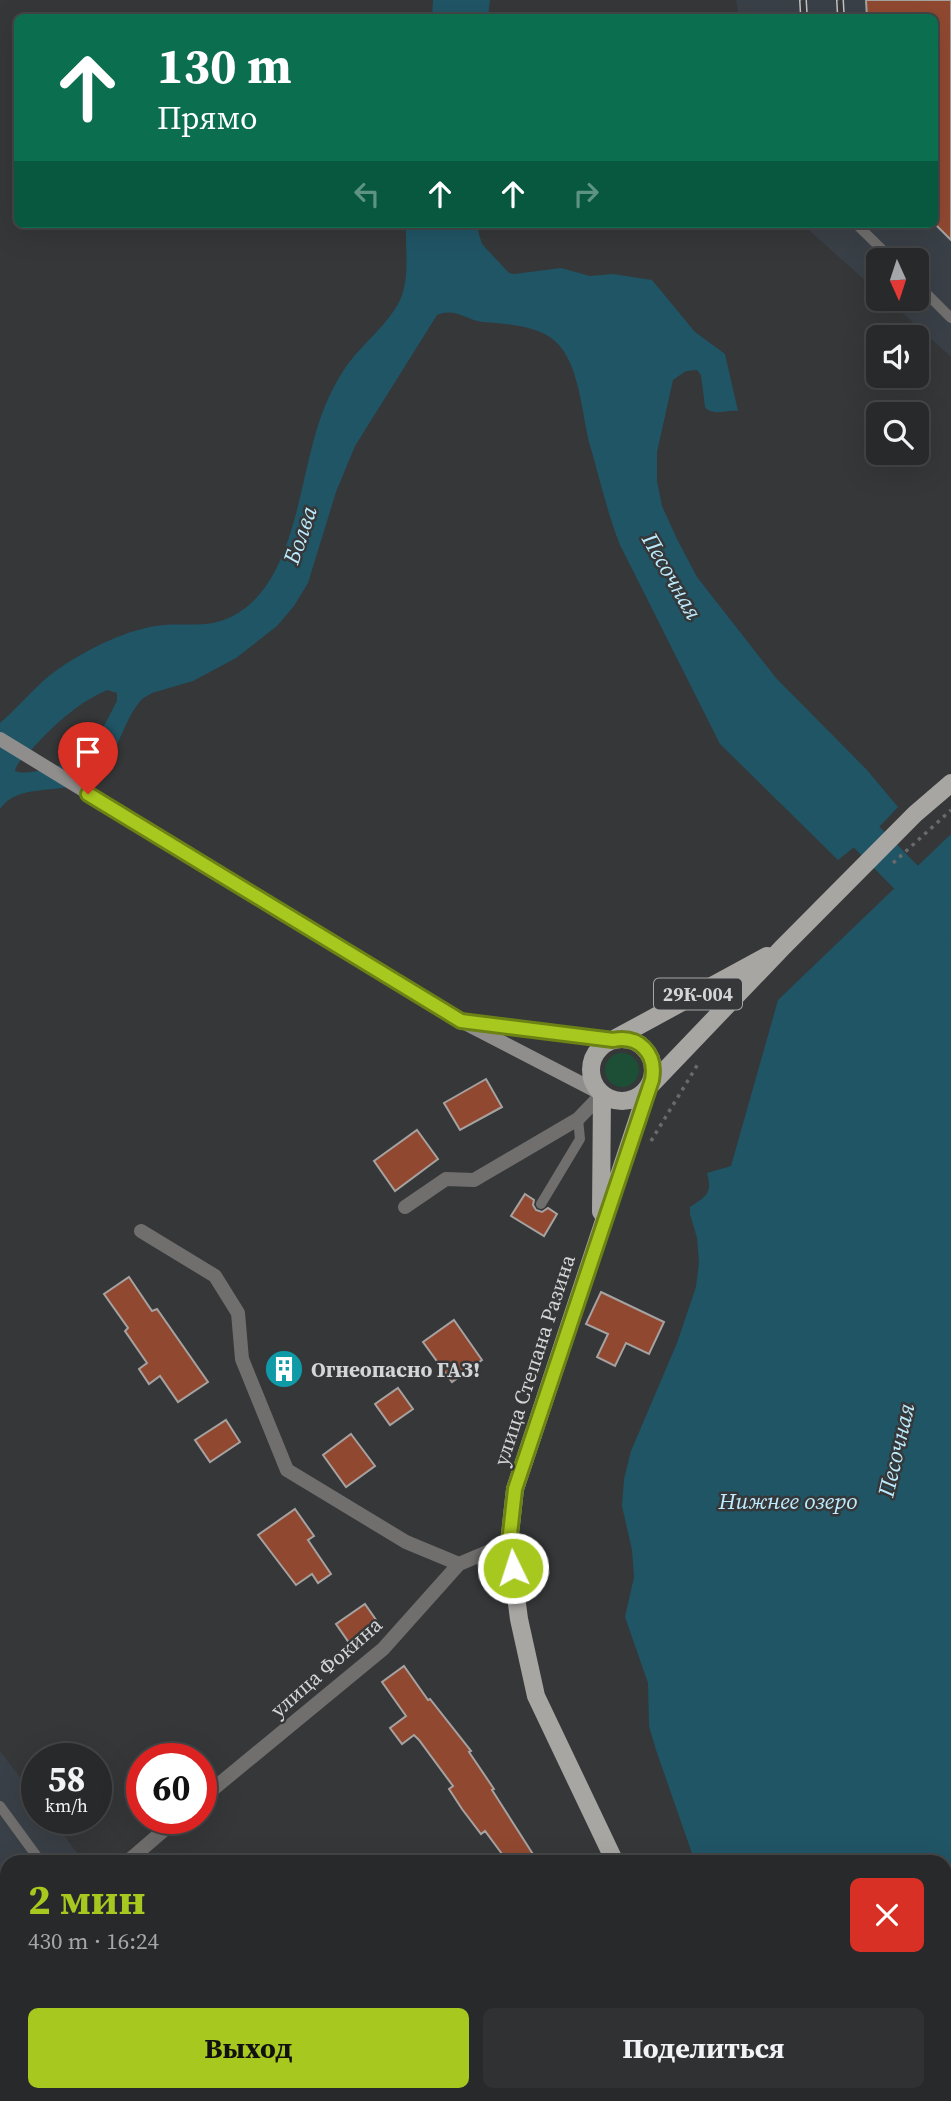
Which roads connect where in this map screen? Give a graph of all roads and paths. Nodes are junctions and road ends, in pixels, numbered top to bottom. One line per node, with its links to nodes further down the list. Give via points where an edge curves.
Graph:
1 (860, 228): 2 (lane)
2 (881, 248)
3 (929, 296): 4 (lane)
4 (951, 318)
5 (0, 739): 8 (main road)
6 (951, 783): 7 (main road, 29К-004)
7 (782, 948): 9 (main road, 29К-004); 11 (main road)
8 (461, 1021): 9 (main road); 12 (main road)
9 (613, 1040): 11 (main road, via 633,1040 648,1051 654,1070); 12 (main road, 29К-004, via 592,1059 592,1078)
10 (704, 1054): 14 (path)
11 (648, 1088): 12 (main road, via 631,1100); 17 (main road, улица Степана Разина)
12 (603, 1094): 13 (street); 17 (main road, 29К-004)
13 (578, 1119): 15 (lane, via 580,1139); 16 (street, via 474,1180 446,1179)
14 (649, 1144)
15 (541, 1204)
16 (405, 1206)
17 (601, 1230): 19 (main road, улица Степана Разина / 29К-004, via 515,1489)
18 (141, 1231): 20 (street, via 215,1276 238,1313 242,1359 288,1469 406,1542)
19 (509, 1543): 20 (street, улица Фокина); 26 (main road, улица Степана Разина / 29К-004, via 536,1696)
20 (459, 1564): 21 (street, улица Фокина, via 383,1649)
21 (217, 1786)
22 (0, 1806): 24 (lane)
23 (159, 1834): 25 (street)
24 (36, 1855)
25 (135, 1855)
26 (612, 1855)

